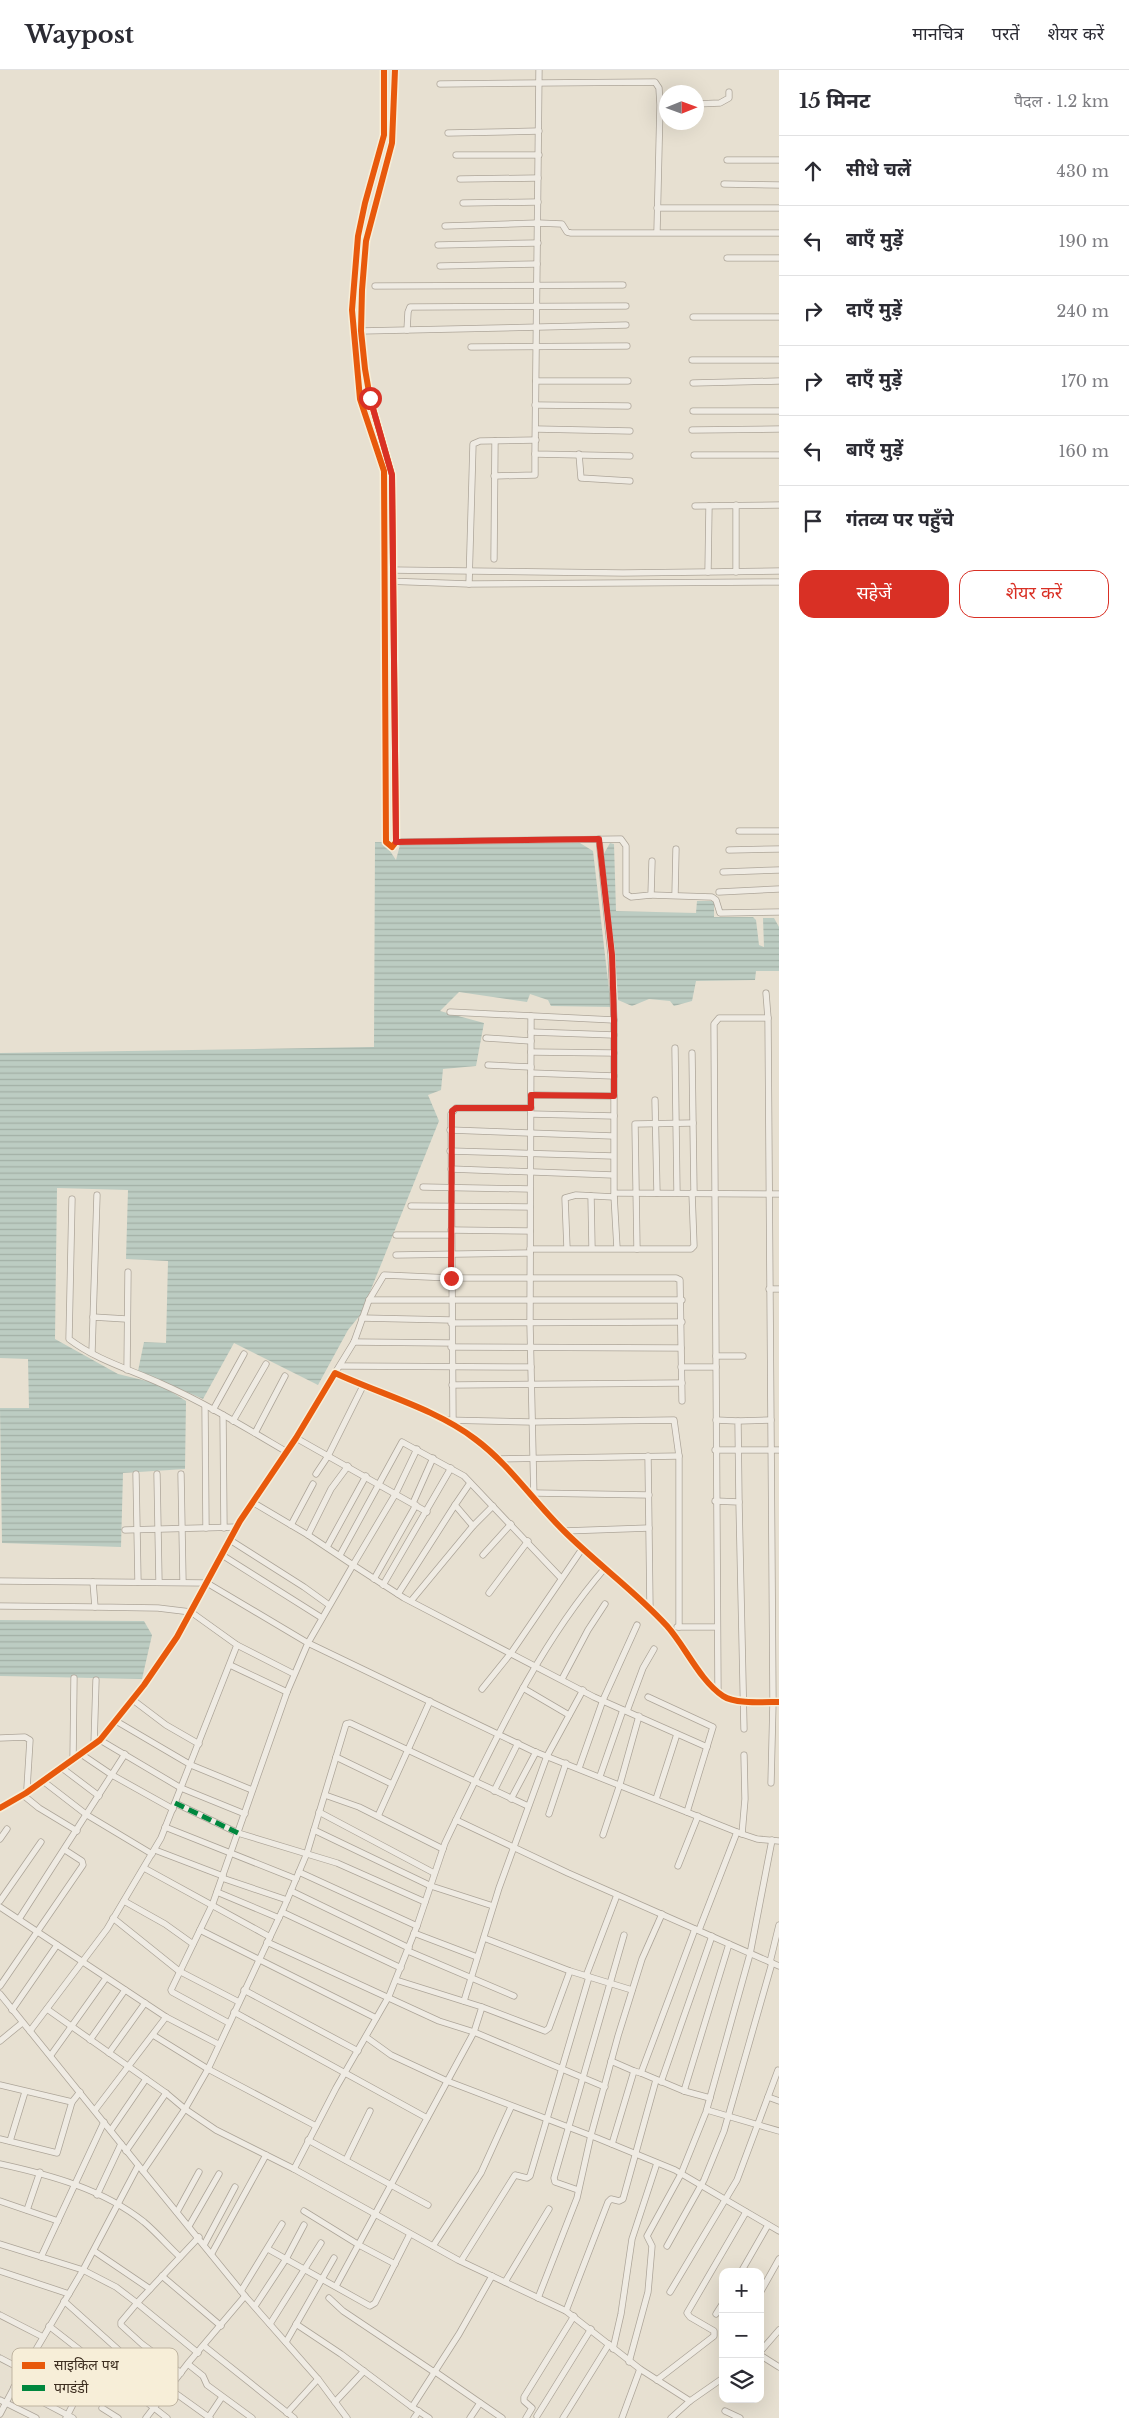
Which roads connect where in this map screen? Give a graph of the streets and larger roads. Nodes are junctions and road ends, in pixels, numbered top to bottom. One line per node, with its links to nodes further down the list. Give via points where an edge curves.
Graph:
1 (384, 70): 76 (street, via 384,135 358,236 352,310 360,399 384,471)
2 (395, 70): 44 (street, via 392,143 366,241)
3 (540, 70): 4 (street)
4 (539, 82): 5 (street); 6 (street, via 650,81); 10 (street)
5 (440, 84)
6 (659, 88)
7 (729, 92): 8 (street, via 729,98 724,102)
8 (704, 103)
9 (662, 130): 22 (street)
10 (539, 131): 11 (street); 13 (street)
11 (448, 133)
12 (456, 154): 13 (street)
13 (539, 154): 16 (street)
14 (727, 160): 15 (street)
15 (779, 160)
16 (538, 178): 17 (street); 20 (street)
17 (460, 179)
18 (724, 184): 19 (street)
19 (779, 185)
20 (538, 202): 21 (street); 24 (street)
21 (463, 203)
22 (657, 208): 23 (street); 26 (street)
23 (779, 208)
24 (538, 223): 25 (street); 26 (street, via 562,224 571,233); 28 (street)
25 (445, 226)
26 (657, 231): 27 (street)
27 (779, 233)
28 (538, 243): 29 (street); 32 (street)
29 (438, 245)
30 (727, 258): 31 (street)
31 (779, 258)
32 (537, 264): 33 (street); 36 (street)
33 (440, 266)
34 (623, 285): 36 (street)
35 (375, 286): 36 (street)
36 (536, 286): 37 (street)
37 (536, 306): 38 (street); 42 (street); 43 (street, via 410,307)
38 (626, 306)
39 (693, 317): 40 (street)
40 (779, 317)
41 (626, 325): 42 (street)
42 (536, 326): 43 (street); 47 (street)
43 (407, 330): 44 (street)
44 (361, 331): 77 (street, via 370,398 392,475)
45 (627, 346): 47 (street)
46 (471, 347): 47 (street)
47 (536, 347): 50 (street)
48 (692, 360): 49 (street)
49 (779, 360)
50 (536, 381): 51 (street); 54 (street)
51 (628, 381)
52 (779, 382): 53 (street)
53 (693, 383)
54 (535, 405): 55 (street); 58 (street)
55 (628, 406)
56 (693, 411): 57 (street)
57 (779, 411)
58 (536, 429): 61 (street); 62 (street)
59 (779, 429): 60 (street)
60 (692, 430)
61 (630, 431)
62 (536, 440): 63 (street); 64 (street)
63 (495, 441): 69 (street); 80 (street, via 477,442 472,446)
64 (535, 454): 65 (street); 69 (street, via 535,475)
65 (579, 454): 68 (street); 70 (street, via 581,478)
66 (694, 455): 67 (street)
67 (779, 455)
68 (630, 456)
69 (494, 476): 75 (street)
70 (630, 481)
71 (736, 505): 72 (street); 74 (street); 82 (street)
72 (779, 505)
73 (696, 506): 74 (street)
74 (710, 506): 81 (street)
75 (494, 559)
76 (385, 570): 77 (street); 84 (street)
77 (394, 570): 80 (street); 85 (street)
78 (766, 571): 79 (street); 82 (street); 86 (street)
79 (779, 571)
80 (469, 572): 83 (street); 89 (street)
81 (708, 572): 82 (street); 83 (street)
82 (736, 572)
83 (646, 573): 88 (street)
84 (385, 582): 85 (street); 90 (street)
85 (393, 582): 89 (street); 91 (street)
86 (767, 582): 87 (street); 88 (street)
87 (779, 582)
88 (646, 583): 89 (street)
89 (470, 584)
90 (385, 636): 91 (street); 93 (street)
91 (394, 636): 92 (street)
92 (395, 776): 93 (street); 97 (street)
93 (385, 777): 97 (street, via 386,842 390,847)
94 (739, 831): 95 (street)
95 (779, 831)
96 (599, 839): 97 (street); 106 (street, via 620,839 625,843 628,896); 113 (street, via 612,955)
97 (396, 842)
98 (676, 848): 107 (street)
99 (779, 849): 100 (street)
100 (729, 850)
101 (652, 861): 106 (street)
102 (779, 870): 103 (street)
103 (723, 872)
104 (779, 889): 105 (street)
105 (719, 892)
106 (651, 895): 107 (street)
107 (675, 895): 108 (street, via 715,898 720,913)
108 (779, 912)
109 (766, 993): 112 (street)
110 (450, 1012): 111 (street)
111 (531, 1016): 113 (street); 114 (street)
112 (768, 1018): 149 (street, via 719,1018 714,1024); 150 (street)
113 (614, 1020): 115 (street)
114 (531, 1032): 115 (street); 117 (street)
115 (614, 1034): 120 (street)
116 (486, 1038): 117 (street)
117 (531, 1041): 119 (street)
118 (675, 1048): 131 (street)
119 (531, 1052): 120 (street); 123 (street)
120 (614, 1053): 124 (street)
121 (692, 1053): 132 (street)
122 (488, 1065): 123 (street)
123 (531, 1070): 124 (street); 125 (street)
124 (614, 1076): 126 (street)
125 (531, 1095): 126 (street); 128 (street)
126 (614, 1096): 129 (street)
127 (655, 1100): 130 (street)
128 (531, 1111): 129 (street); 133 (street, via 456,1108 451,1114); 134 (street)
129 (614, 1116): 135 (street)
130 (656, 1123): 131 (street); 145 (street, via 635,1124); 146 (street)
131 (674, 1123): 132 (street); 147 (street)
132 (694, 1123): 148 (street)
133 (450, 1130): 134 (street); 136 (street)
134 (531, 1132): 135 (street); 137 (street)
135 (614, 1136): 138 (street)
136 (450, 1150): 137 (street); 139 (street)
137 (530, 1154): 138 (street); 140 (street)
138 (613, 1156): 141 (street)
139 (450, 1169): 140 (street); 143 (street)
140 (530, 1171): 141 (street); 144 (street)
141 (613, 1175): 152 (street)
142 (423, 1187): 143 (street)
143 (451, 1188): 144 (street); 157 (street)
144 (530, 1189): 158 (street)
145 (636, 1193): 146 (street); 152 (street); 165 (street)
146 (657, 1193): 147 (street)
147 (677, 1193): 148 (street)
148 (693, 1193): 149 (street); 165 (street, via 693,1248)
149 (715, 1193): 150 (street); 190 (street)
150 (770, 1194): 151 (street); 172 (street)
151 (779, 1194)
152 (614, 1195): 154 (street); 164 (street)
153 (97, 1196): 178 (street)
154 (591, 1196): 162 (street, via 565,1198); 163 (street)
155 (72, 1199): 188 (street, via 69,1336)
156 (411, 1206): 157 (street)
157 (451, 1206): 158 (street); 160 (street)
158 (530, 1207): 159 (street)
159 (530, 1231): 160 (street); 166 (street)
160 (451, 1232): 161 (street); 167 (street)
161 (396, 1236)
162 (566, 1248): 163 (street); 166 (street)
163 (592, 1248): 164 (street)
164 (617, 1248): 165 (street)
165 (637, 1248)
166 (530, 1251): 167 (street); 171 (street)
167 (451, 1254): 168 (street); 170 (street)
168 (396, 1255)
169 (128, 1272): 180 (street)
170 (451, 1278): 171 (street); 174 (street, via 384,1275); 176 (street)
171 (530, 1278): 175 (street, via 678,1278); 177 (street)
172 (769, 1289): 173 (street); 213 (street)
173 (779, 1289)
174 (369, 1300): 176 (street); 179 (street)
175 (682, 1300): 177 (street); 182 (street)
176 (451, 1301): 177 (street); 181 (street)
177 (530, 1301): 183 (street)
178 (93, 1317): 180 (street); 188 (street)
179 (362, 1318): 181 (street); 184 (street)
180 (126, 1319): 198 (street)
181 (451, 1321): 183 (street); 185 (street)
182 (682, 1322): 183 (street); 186 (street)
183 (530, 1324): 187 (street)
184 (354, 1342): 185 (street); 193 (street)
185 (451, 1345): 187 (street); 197 (street)
186 (681, 1348): 187 (street); 195 (street)
187 (531, 1349): 194 (street)
188 (92, 1352): 198 (street)
189 (244, 1354): 207 (street)
190 (716, 1356): 191 (street); 196 (street)
191 (743, 1356)
192 (266, 1364): 214 (street)
193 (341, 1366): 197 (street); 199 (street)
194 (531, 1367): 197 (street); 203 (street)
195 (681, 1367): 196 (street); 201 (street)
196 (716, 1367): 211 (street)
197 (452, 1368): 202 (street)
198 (126, 1370): 206 (street)
199 (335, 1374): 204 (street); 217 (street)
200 (286, 1376): 216 (street)
201 (682, 1383): 203 (street); 205 (street)
202 (452, 1385): 203 (street); 210 (street)
203 (531, 1385): 215 (street)
204 (363, 1386): 209 (street); 224 (street)
205 (682, 1401)
206 (205, 1406): 207 (street); 254 (street)
207 (213, 1410): 208 (street)
208 (223, 1415): 214 (street); 255 (street)
209 (442, 1420): 210 (street); 229 (street, via 475,1439)
210 (453, 1420): 215 (street)
211 (716, 1420): 212 (street); 219 (street)
212 (738, 1420): 213 (street); 220 (street)
213 (771, 1420): 221 (street)
214 (233, 1421): 216 (street)
215 (532, 1422): 226 (street, via 672,1419 676,1423); 228 (street)
216 (255, 1433): 223 (street)
217 (296, 1438): 223 (street); 224 (street)
218 (418, 1449): 227 (street); 239 (street, via 400,1442); 240 (street)
219 (716, 1450): 220 (street); 243 (street)
220 (739, 1450): 221 (street); 244 (street)
221 (771, 1450): 222 (street); 315 (street)
222 (779, 1450)
223 (287, 1452): 245 (street)
224 (328, 1456): 230 (street); 235 (street)
225 (648, 1456): 226 (street); 228 (street); 241 (street)
226 (679, 1456): 293 (street)
227 (433, 1458): 231 (street); 246 (street)
228 (533, 1458): 229 (street); 242 (street)
229 (497, 1459): 242 (street)
230 (348, 1466): 236 (street); 262 (street, via 331,1490)
231 (451, 1468): 237 (street); 249 (street)
232 (136, 1474): 260 (street)
233 (158, 1474): 257 (street)
234 (181, 1474): 258 (street)
235 (316, 1474)
236 (366, 1476): 239 (street); 265 (street)
237 (470, 1483): 247 (street); 248 (street)
238 (313, 1484): 251 (street)
239 (379, 1484): 240 (street); 268 (street)
240 (396, 1493): 246 (street); 270 (street)
241 (649, 1495): 242 (street); 256 (street)
242 (534, 1496): 261 (street)
243 (715, 1501): 244 (street); 294 (street)
244 (739, 1502): 314 (street)
245 (254, 1503): 251 (street); 253 (street)
246 (414, 1504): 249 (street); 273 (street)
247 (455, 1505): 252 (street); 282 (street)
248 (493, 1506): 250 (street); 252 (street)
249 (427, 1512): 280 (street)
250 (511, 1524): 264 (street); 269 (street)
251 (291, 1525): 262 (street)
252 (472, 1526): 283 (street)
253 (237, 1527): 255 (street); 263 (street)
254 (206, 1528): 255 (street); 258 (street)
255 (224, 1528)
256 (649, 1528): 261 (street); 288 (street)
257 (158, 1529): 258 (street); 260 (street); 277 (street)
258 (182, 1529): 278 (street)
259 (125, 1530): 260 (street)
260 (138, 1530): 276 (street)
261 (564, 1531): 266 (street)
262 (308, 1535): 265 (street)
263 (230, 1540): 267 (street); 285 (street)
264 (528, 1541): 272 (street); 281 (street)
265 (327, 1547): 268 (street)
266 (582, 1548): 271 (street); 272 (street)
267 (222, 1555): 279 (street); 290 (street)
268 (340, 1555): 270 (street)
269 (483, 1555)
270 (353, 1565): 273 (street); 285 (street)
271 (605, 1568): 288 (street); 300 (street)
272 (561, 1578): 298 (street)
273 (374, 1579): 280 (street)
274 (0, 1582): 275 (street)
275 (93, 1582): 276 (street); 287 (street)
276 (138, 1582): 277 (street)
277 (159, 1582): 278 (street)
278 (183, 1582): 279 (street)
279 (207, 1583): 289 (street); 295 (street)
280 (383, 1585): 282 (street)
281 (489, 1593)
282 (398, 1594): 283 (street)
283 (411, 1601): 298 (street)
284 (605, 1604): 303 (street)
285 (329, 1605): 290 (street)
286 (0, 1606): 287 (street)
287 (94, 1607): 289 (street)
288 (650, 1608): 292 (street)
289 (191, 1612): 296 (street); 311 (street)
290 (322, 1618): 295 (street)
291 (637, 1626): 312 (street)
292 (668, 1627): 293 (street); 308 (street)
293 (678, 1627): 294 (street)
294 (717, 1627): 308 (street)
295 (308, 1643): 301 (street); 313 (street)
296 (237, 1645): 299 (street); 301 (street)
297 (654, 1649): 316 (street)
298 (511, 1653): 300 (street); 306 (street)
299 (230, 1665): 309 (street); 326 (street)
300 (536, 1665): 303 (street); 305 (street)
301 (294, 1674): 309 (street)
302 (74, 1678): 336 (street)
303 (562, 1679): 307 (street)
304 (96, 1680): 327 (street)
305 (523, 1688): 317 (street); 321 (street)
306 (482, 1690)
307 (583, 1690): 312 (street); 317 (street)
308 (718, 1691): 314 (street, via 728,1699)
309 (286, 1692): 350 (street)
310 (648, 1697): 328 (street, via 712,1726)
311 (132, 1700): 319 (street); 326 (street)
312 (603, 1700): 316 (street); 340 (street)
313 (430, 1701): 321 (street); 329 (street)
314 (744, 1701): 315 (street); 320 (street)
315 (776, 1702): 345 (street)
316 (625, 1710): 318 (street); 342 (street)
317 (569, 1716): 334 (street)
318 (639, 1716): 322 (street); 347 (street)
319 (116, 1722): 324 (street); 338 (street)
320 (744, 1729)
321 (498, 1734): 325 (street); 344 (street)
322 (677, 1734): 328 (street); 355 (street)
323 (0, 1738): 348 (street, via 29,1738)
324 (100, 1740): 327 (street); 332 (street)
325 (518, 1743): 330 (street); 351 (street)
326 (199, 1744): 338 (street)
327 (94, 1745): 331 (street)
328 (707, 1747): 361 (street)
329 (408, 1750): 335 (street, via 348,1723); 344 (street); 346 (street)
330 (536, 1752): 334 (street); 356 (street)
331 (81, 1754): 336 (street); 341 (street)
332 (125, 1754): 341 (street); 349 (street)
333 (744, 1754): 373 (street, via 745,1799)
334 (547, 1756): 337 (street); 358 (street)
335 (336, 1757): 346 (street); 353 (street)
336 (73, 1760): 339 (street)
337 (566, 1763): 340 (street); 364 (street)
338 (191, 1765): 349 (street); 350 (street)
339 (62, 1768): 343 (street); 354 (street)
340 (579, 1768): 342 (street)
341 (112, 1775): 354 (street); 357 (street)
342 (600, 1776): 347 (street)
343 (43, 1782): 352 (street); 362 (street)
344 (475, 1782): 351 (street); 367 (street)
345 (772, 1783)
346 (392, 1784): 365 (street)
347 (620, 1784): 355 (street); 374 (street)
348 (27, 1788)
349 (181, 1788): 357 (street); 363 (street)
350 (252, 1790): 363 (street)
351 (494, 1792): 356 (street)
352 (23, 1795): 359 (street); 371 (street)
353 (324, 1795): 360 (street); 365 (street)
354 (99, 1796): 362 (street)
355 (656, 1799): 361 (street)
356 (511, 1800): 358 (street)
357 (174, 1806): 368 (street); 372 (street)
358 (528, 1806): 378 (street)
359 (0, 1808)
360 (320, 1812): 370 (street); 387 (street)
361 (687, 1812): 366 (street)
362 (87, 1814): 371 (street); 381 (street)
363 (245, 1814): 372 (street)
364 (549, 1814)
365 (378, 1816): 379 (street)
366 (698, 1816): 373 (street); 384 (street)
367 (456, 1820): 378 (street); 379 (street)
368 (166, 1827): 381 (street); 383 (street)
369 (7, 1829): 375 (street)
370 (314, 1830): 382 (street); 390 (street)
371 (77, 1831): 380 (street)
372 (238, 1833): 382 (street); 383 (street)
373 (740, 1833): 376 (street, via 757,1839); 408 (street)
374 (603, 1835)
375 (0, 1839)
376 (776, 1840): 419 (street)
377 (40, 1842): 395 (street)
378 (513, 1847): 393 (street); 399 (street)
379 (443, 1849): 387 (street)
380 (65, 1850): 404 (street); 409 (street, via 82,1860 83,1865)
381 (153, 1852): 385 (street); 388 (street)
382 (307, 1853): 386 (street); 397 (street)
383 (230, 1854): 388 (street); 389 (street)
384 (678, 1866)
385 (144, 1868): 396 (street); 398 (street)
386 (299, 1872): 389 (street); 406 (street)
387 (434, 1873): 390 (street)
388 (222, 1877): 392 (street); 394 (street)
389 (296, 1879): 391 (street)
390 (431, 1886): 397 (street); 399 (street)
391 (291, 1891): 394 (street); 418 (street)
392 (217, 1892): 398 (street); 402 (street)
393 (617, 1895): 401 (street); 428 (street)
394 (287, 1900): 402 (street)
395 (0, 1901)
396 (124, 1901): 403 (street); 415 (street)
397 (425, 1902): 406 (street)
398 (213, 1904): 407 (street); 414 (street)
399 (493, 1906): 413 (street)
400 (0, 1907): 404 (street)
401 (662, 1914): 408 (street); 436 (street)
402 (280, 1915): 414 (street); 425 (street)
403 (113, 1918): 422 (street); 427 (street)
404 (19, 1919): 409 (street)
405 (779, 1925): 423 (street)
406 (417, 1926): 410 (street)
407 (200, 1930): 415 (street); 421 (street)
408 (697, 1930): 412 (street); 469 (street)
409 (39, 1932): 417 (street); 433 (street)
410 (414, 1933): 418 (street); 420 (street)
411 (624, 1935): 432 (street)
412 (712, 1936): 416 (street); 473 (street)
413 (484, 1938): 420 (street); 426 (street)
414 (269, 1940): 421 (street); 438 (street)
415 (193, 1944): 427 (street)
416 (729, 1944): 419 (street); 476 (street)
417 (57, 1945): 422 (street); 445 (street)
418 (408, 1949): 425 (street); 430 (street)
419 (750, 1954): 423 (street); 481 (street)
420 (477, 1957): 430 (street)
421 (260, 1958): 435 (street); 448 (street, via 306,1985)
422 (82, 1962): 429 (street); 444 (street)
423 (771, 1962): 424 (street); 490 (street)
424 (779, 1966)
425 (401, 1968): 431 (street)
426 (570, 1970): 428 (street); 443 (street, via 549,2028 545,2031)
427 (179, 1972): 441 (street); 450 (street, via 172,1992)
428 (588, 1977): 432 (street); 464 (street)
429 (106, 1978): 434 (street); 451 (street)
430 (470, 1979): 439 (street); 440 (street)
431 (396, 1980): 438 (street); 440 (street)
432 (610, 1984): 436 (street); 470 (street)
433 (0, 1986)
434 (125, 1990): 442 (street); 456 (street)
435 (244, 1990): 441 (street); 459 (street)
436 (632, 1990): 462 (street)
437 (0, 1994): 445 (street)
438 (389, 1996): 448 (street); 453 (street, via 439,2021)
439 (514, 1996)
440 (464, 2001): 443 (street)
441 (239, 2002): 446 (street)
442 (145, 2003): 447 (street); 460 (street)
443 (482, 2007): 453 (street)
444 (47, 2009): 451 (street); 452 (street)
445 (12, 2010): 449 (street)
446 (234, 2012): 450 (street); 468 (street)
447 (166, 2017): 454 (street); 458 (street)
448 (376, 2018): 455 (street)
449 (22, 2023): 452 (street); 457 (street)
450 (228, 2023): 458 (street)
451 (72, 2027): 456 (street); 461 (street)
452 (30, 2031): 461 (street)
453 (474, 2032): 464 (street); 472 (street)
454 (152, 2035): 463 (street); 465 (street)
455 (366, 2037): 459 (street); 472 (street, via 391,2055)
456 (90, 2040): 460 (street)
457 (0, 2041)
458 (218, 2044): 465 (street)
459 (358, 2051): 468 (street)
460 (109, 2054): 463 (street)
461 (51, 2055): 478 (street)
462 (611, 2062): 467 (street); 475 (street)
463 (128, 2067): 471 (street); 486 (street)
464 (561, 2068): 470 (street); 491 (street)
465 (208, 2069): 485 (street); 493 (street)
466 (778, 2070): 480 (street)
467 (634, 2071): 469 (street); 503 (street)
468 (345, 2072): 489 (street); 493 (street)
469 (641, 2073): 473 (street)
470 (582, 2076): 475 (street); 494 (street)
471 (146, 2079): 479 (street); 496 (street)
472 (447, 2081): 484 (street); 489 (street)
473 (658, 2081): 476 (street); 506 (street)
474 (0, 2086): 477 (street)
475 (605, 2087): 498 (street)
476 (684, 2091): 481 (street)
477 (25, 2092): 483 (street); 501 (street)
478 (80, 2092): 483 (street); 486 (street)
479 (166, 2093): 485 (street); 504 (street)
480 (768, 2097): 482 (street); 495 (street)
481 (710, 2098): 488 (street)
482 (779, 2101)
483 (72, 2102): 501 (street, via 57,2153)
484 (511, 2107): 491 (street); 545 (street, via 481,2173)
485 (185, 2109): 505 (street, via 216,2130); 512 (street)
486 (95, 2110): 492 (street)
487 (370, 2110): 507 (street)
488 (707, 2110): 490 (street); 516 (street)
489 (427, 2118): 518 (street)
490 (728, 2118): 495 (street); 519 (street)
491 (546, 2119): 494 (street); 555 (street, via 530,2176 515,2174)
492 (104, 2122): 496 (street); 517 (street)
493 (316, 2126): 500 (street)
494 (568, 2126): 498 (street); 521 (street, via 554,2180)
495 (758, 2126): 497 (street); 523 (street)
496 (111, 2130): 502 (street)
497 (779, 2131)
498 (591, 2135): 503 (street); 521 (street)
499 (0, 2139): 501 (street)
500 (308, 2140): 507 (street); 511 (street)
501 (10, 2141)
502 (121, 2144): 504 (street); 522 (street)
503 (612, 2144): 506 (street)
504 (126, 2151): 510 (street)
505 (266, 2154): 511 (street); 549 (street)
506 (635, 2154): 508 (street); 577 (street, via 623,2199 608,2202)
507 (346, 2160): 518 (street)
508 (657, 2162): 516 (street); 590 (street, via 632,2239 621,2314)
509 (0, 2164): 513 (street)
510 (138, 2166): 512 (street); 525 (street)
511 (294, 2169): 532 (street)
512 (143, 2171): 530 (street)
513 (40, 2172): 517 (street); 528 (street)
514 (199, 2172): 530 (street)
515 (219, 2174): 537 (street)
516 (681, 2174): 519 (street); 599 (street, via 647,2236 652,2246 648,2292)
517 (74, 2184): 522 (street); 533 (street)
518 (392, 2186): 526 (street); 532 (street)
519 (701, 2186): 523 (street); 546 (street)
520 (235, 2187): 543 (street)
521 (578, 2190): 572 (street)
522 (97, 2195): 525 (street)
523 (726, 2200): 531 (street); 568 (street)
524 (0, 2201): 528 (street)
525 (118, 2204): 548 (street); 551 (street, via 144,2222)
526 (428, 2205)
527 (549, 2209): 564 (street)
528 (27, 2210): 533 (street)
529 (304, 2211): 544 (street)
530 (177, 2212): 537 (street)
531 (746, 2212): 536 (street); 610 (street, via 688,2313 714,2331 714,2336)
532 (376, 2215): 539 (street); 544 (street)
533 (58, 2221): 550 (street)
534 (282, 2224): 547 (street)
535 (304, 2225): 553 (street)
536 (768, 2225): 538 (street); 557 (street)
537 (189, 2226): 540 (street)
538 (779, 2231)
539 (410, 2234): 545 (street); 556 (street)
540 (199, 2237): 543 (street); 551 (street)
541 (321, 2243): 559 (street)
542 (0, 2244): 550 (street)
543 (204, 2244): 549 (street)
544 (359, 2245): 556 (street); 565 (street)
545 (432, 2246): 555 (street)
546 (667, 2246)
547 (268, 2249): 553 (street); 569 (street)
548 (94, 2251): 558 (street); 567 (street)
549 (212, 2254): 569 (street)
550 (41, 2257): 558 (street)
551 (180, 2257): 561 (street)
552 (334, 2258): 563 (street)
553 (286, 2259): 559 (street); 575 (street)
554 (779, 2259): 566 (street)
555 (461, 2261): 562 (street)
556 (395, 2264): 565 (street, via 372,2306)
557 (742, 2268)
558 (83, 2270): 570 (street); 574 (street, via 116,2287)
559 (304, 2270): 563 (street); 581 (street)
560 (0, 2271): 570 (street)
561 (162, 2276): 567 (street); 584 (street)
562 (492, 2276): 564 (street); 606 (street, via 460,2334)
563 (323, 2279): 565 (street); 582 (street)
564 (505, 2282): 572 (street)
565 (336, 2286)
566 (764, 2286)
567 (150, 2289): 574 (street)
568 (670, 2292)
569 (243, 2293): 575 (street); 584 (street)
570 (69, 2294): 573 (street)
571 (329, 2298): 606 (street, via 343,2311)
572 (538, 2298): 577 (street)
573 (64, 2301): 583 (street); 593 (street)
574 (137, 2303): 594 (street, via 121,2325); 596 (street)
575 (255, 2306): 581 (street)
576 (719, 2309): 578 (street)
577 (566, 2311): 580 (street)
578 (716, 2314)
579 (0, 2315): 587 (street)
580 (574, 2316): 585 (street); 643 (street, via 524,2397 532,2408)
581 (270, 2324): 588 (street)
582 (296, 2324): 588 (street); 605 (street)
583 (49, 2326): 587 (street); 592 (street)
584 (221, 2326): 589 (street)
585 (591, 2329): 590 (street); 629 (street)
586 (779, 2330): 595 (street)
587 (43, 2337): 591 (street)
588 (286, 2342): 609 (street)
589 (204, 2346): 596 (street); 627 (street)
590 (611, 2347): 599 (street); 644 (street)
591 (36, 2348)
592 (77, 2348)
593 (116, 2348)
594 (147, 2348)
595 (764, 2348)
596 (198, 2353): 601 (street)
597 (764, 2356): 602 (street)
598 (0, 2358): 600 (street)
599 (629, 2362): 603 (street)
600 (12, 2364)
601 (188, 2364): 607 (street); 614 (street)
602 (779, 2367)
603 (640, 2369): 610 (street); 645 (street)
604 (178, 2371): 607 (street)
605 (364, 2371): 617 (street); 624 (street)
606 (434, 2371): 618 (street); 624 (street)
607 (181, 2373): 608 (street)
608 (178, 2377)
609 (318, 2379): 617 (street); 627 (street)
610 (657, 2380): 616 (street)
611 (719, 2381): 616 (street)
612 (12, 2390): 615 (street)
613 (178, 2395): 635 (street)
614 (222, 2397): 635 (street); 636 (street)
615 (3, 2401): 628 (street)
616 (690, 2401): 646 (street)
617 (335, 2402): 638 (street)
618 (480, 2403): 641 (street); 642 (street)
619 (13, 2406): 631 (street)
620 (48, 2406): 630 (street)
621 (151, 2406): 623 (street)
622 (102, 2408): 632 (street)
623 (154, 2408): 633 (street); 634 (street)
624 (412, 2408): 625 (street)
625 (419, 2411): 639 (street); 640 (street)
626 (726, 2411): 647 (street)
627 (288, 2413): 637 (street)
628 (0, 2414)
629 (537, 2416)
630 (68, 2417)
631 (36, 2418)
632 (118, 2418)
633 (146, 2418)
634 (167, 2418)
635 (209, 2418)
636 (252, 2418)
637 (294, 2418)
638 (348, 2418)
639 (414, 2418)
640 (429, 2418)
641 (470, 2418)
642 (502, 2418)
643 (526, 2418)
644 (563, 2418)
645 (622, 2418)
646 (672, 2418)
647 (740, 2418)

